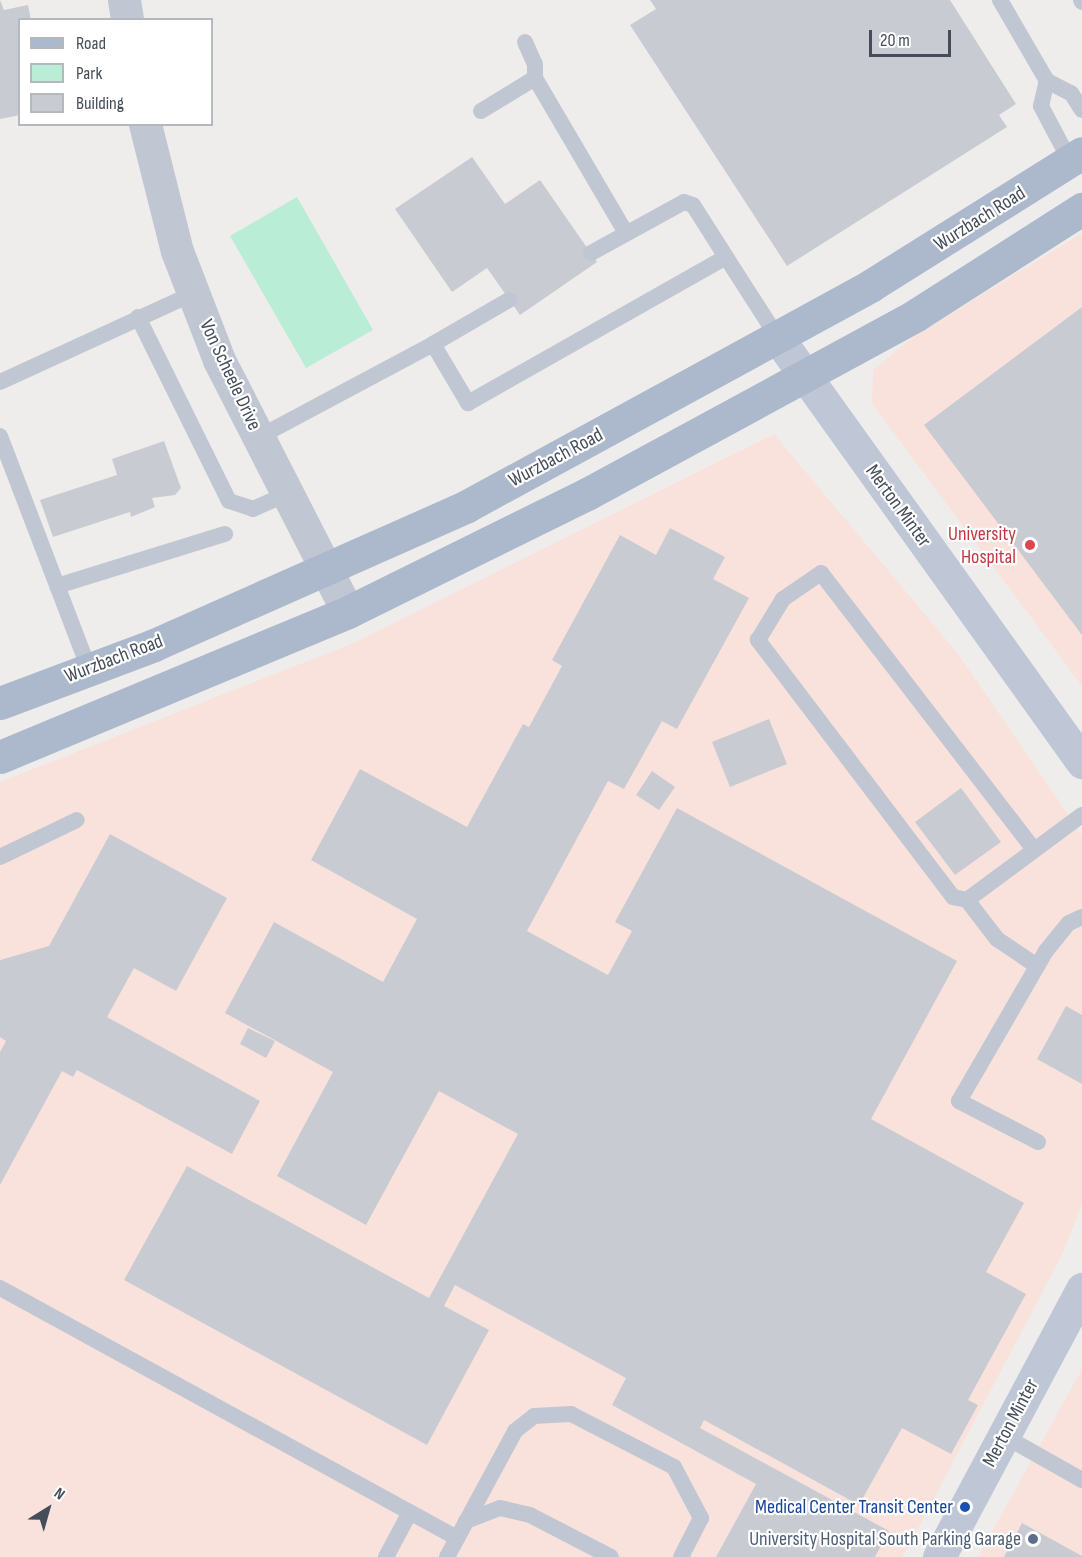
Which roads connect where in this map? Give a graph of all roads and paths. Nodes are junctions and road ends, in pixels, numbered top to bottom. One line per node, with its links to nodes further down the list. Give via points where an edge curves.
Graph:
1 (124, 0): 3 (street)
2 (999, 0): 6 (lane)
3 (127, 18)
4 (525, 42): 5 (lane, via 535,64)
5 (535, 78): 8 (lane); 12 (lane)
6 (1047, 81): 7 (lane, via 1071,93); 10 (lane, via 1041,106)
7 (1082, 110)
8 (482, 111)
9 (146, 126): 15 (street, Von Scheele Drive)
10 (1076, 157): 18 (main road, Wurzbach Road, via 979,222)
11 (1082, 209): 20 (main road, via 916,315)
12 (626, 233): 13 (lane); 14 (lane, via 684,202 693,205)
13 (591, 253)
14 (726, 256): 18 (lane); 19 (lane, via 468,403)
15 (194, 293): 17 (lane); 23 (street, Von Scheele Drive, via 219,360)
16 (509, 300): 19 (lane)
17 (138, 317): 21 (lane); 24 (lane, via 229,501 254,508)
18 (778, 338): 20 (street, Merton Minter); 26 (main road, Wurzbach Road, via 467,506)
19 (433, 344): 23 (lane)
20 (805, 377): 28 (main road, via 587,494); 32 (street, Merton Minter)
21 (0, 382)
22 (0, 436): 27 (lane)
23 (259, 437): 24 (street, Von Scheele Drive)
24 (287, 494): 26 (street, Von Scheele Drive)
25 (225, 534): 27 (lane)
26 (326, 570): 28 (street, Von Scheele Drive); 29 (main road, Wurzbach Road)
27 (57, 586): 29 (lane)
28 (348, 612): 31 (main road)
29 (88, 669): 30 (main road, Wurzbach Road)
30 (0, 702)
31 (0, 757)
32 (1082, 762)
33 (1082, 815): 35 (lane)
34 (77, 820): 36 (lane)
35 (1034, 850): 37 (lane); 37 (lane, via 820,573 783,599 758,640 953,897)
36 (0, 857)
37 (967, 900): 39 (lane, via 997,939)
38 (1082, 917): 39 (lane, via 1069,923)
39 (1037, 966): 40 (lane, via 959,1101)
40 (1038, 1142)
41 (0, 1288): 45 (lane)
42 (1082, 1289): 43 (street, Merton Minter)
43 (1004, 1436): 44 (lane); 52 (street, Merton Minter)
44 (1081, 1479)
45 (409, 1514): 47 (lane); 48 (lane)
46 (466, 1521): 47 (lane); 50 (lane, via 500,1508 530,1515); 51 (lane, via 515,1431 534,1416 571,1414 674,1467 701,1518)
47 (457, 1538): 49 (lane)
48 (386, 1557)
49 (447, 1557)
50 (611, 1557)
51 (681, 1557)
52 (939, 1557)

